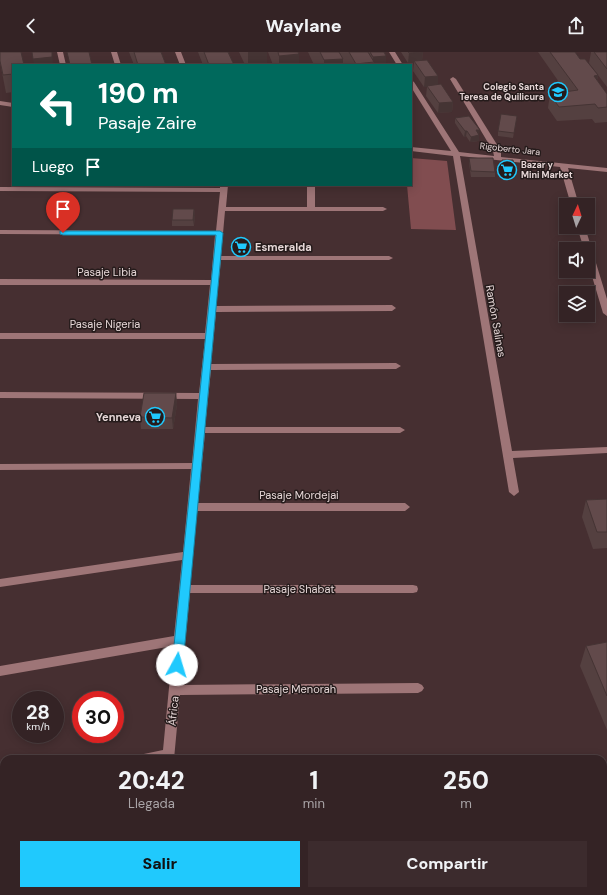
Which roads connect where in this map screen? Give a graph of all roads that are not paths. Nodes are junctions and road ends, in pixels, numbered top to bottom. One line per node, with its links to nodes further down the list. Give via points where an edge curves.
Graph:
1 (60, 52): 5 (street)
2 (114, 52): 6 (street)
3 (178, 52): 7 (street)
4 (392, 52): 8 (street)
5 (63, 64)
6 (118, 64)
7 (183, 64)
8 (399, 64)
9 (452, 79): 15 (street, via 497,151)
10 (412, 84): 14 (street)
11 (0, 103): 12 (street)
12 (12, 104)
13 (412, 149): 14 (street, Rigoberto Jara)
14 (456, 154): 15 (street, Rigoberto Jara); 46 (street, Ramón Salinas)
15 (498, 158): 16 (street, Rigoberto Jara)
16 (563, 165): 17 (street, Rigoberto Jara); 23 (street)
17 (607, 170)
18 (311, 186): 25 (street)
19 (52, 187): 20 (street); 22 (street)
20 (135, 187): 21 (street)
21 (224, 187): 24 (street, África)
22 (0, 189)
23 (573, 198)
24 (222, 209): 25 (street); 28 (street, África)
25 (311, 209): 26 (street)
26 (383, 210)
27 (0, 232): 28 (street)
28 (220, 233): 29 (street, África)
29 (217, 258): 30 (street); 33 (street, África)
30 (388, 258)
31 (595, 273): 36 (street)
32 (0, 282): 33 (street, Pasaje Libia)
33 (215, 283): 34 (street, África)
34 (212, 308): 35 (street); 38 (street, África)
35 (392, 308)
36 (607, 313)
37 (0, 336): 38 (street, Pasaje Nigeria)
38 (210, 336): 40 (street, África)
39 (396, 366): 40 (street)
40 (206, 367): 42 (street, África)
41 (0, 395): 42 (street)
42 (204, 396): 43 (street, África)
43 (200, 430): 44 (street); 47 (street, África)
44 (400, 430)
45 (607, 450): 46 (street)
46 (508, 455): 49 (street, Ramón Salinas)
47 (197, 466): 48 (street); 50 (street, África)
48 (0, 467)
49 (514, 492)
50 (193, 507): 51 (street, Pasaje Mordejai); 52 (street, África)
51 (405, 507)
52 (188, 555): 53 (street); 54 (street, África)
53 (0, 583)
54 (185, 589): 55 (street, Pasaje Shabat); 56 (street, África)
55 (413, 589)
56 (180, 640): 57 (street); 59 (street, África)
57 (0, 671)
58 (418, 688): 59 (street, Pasaje Menorah)
59 (175, 690): 60 (street, África)
60 (168, 755)

